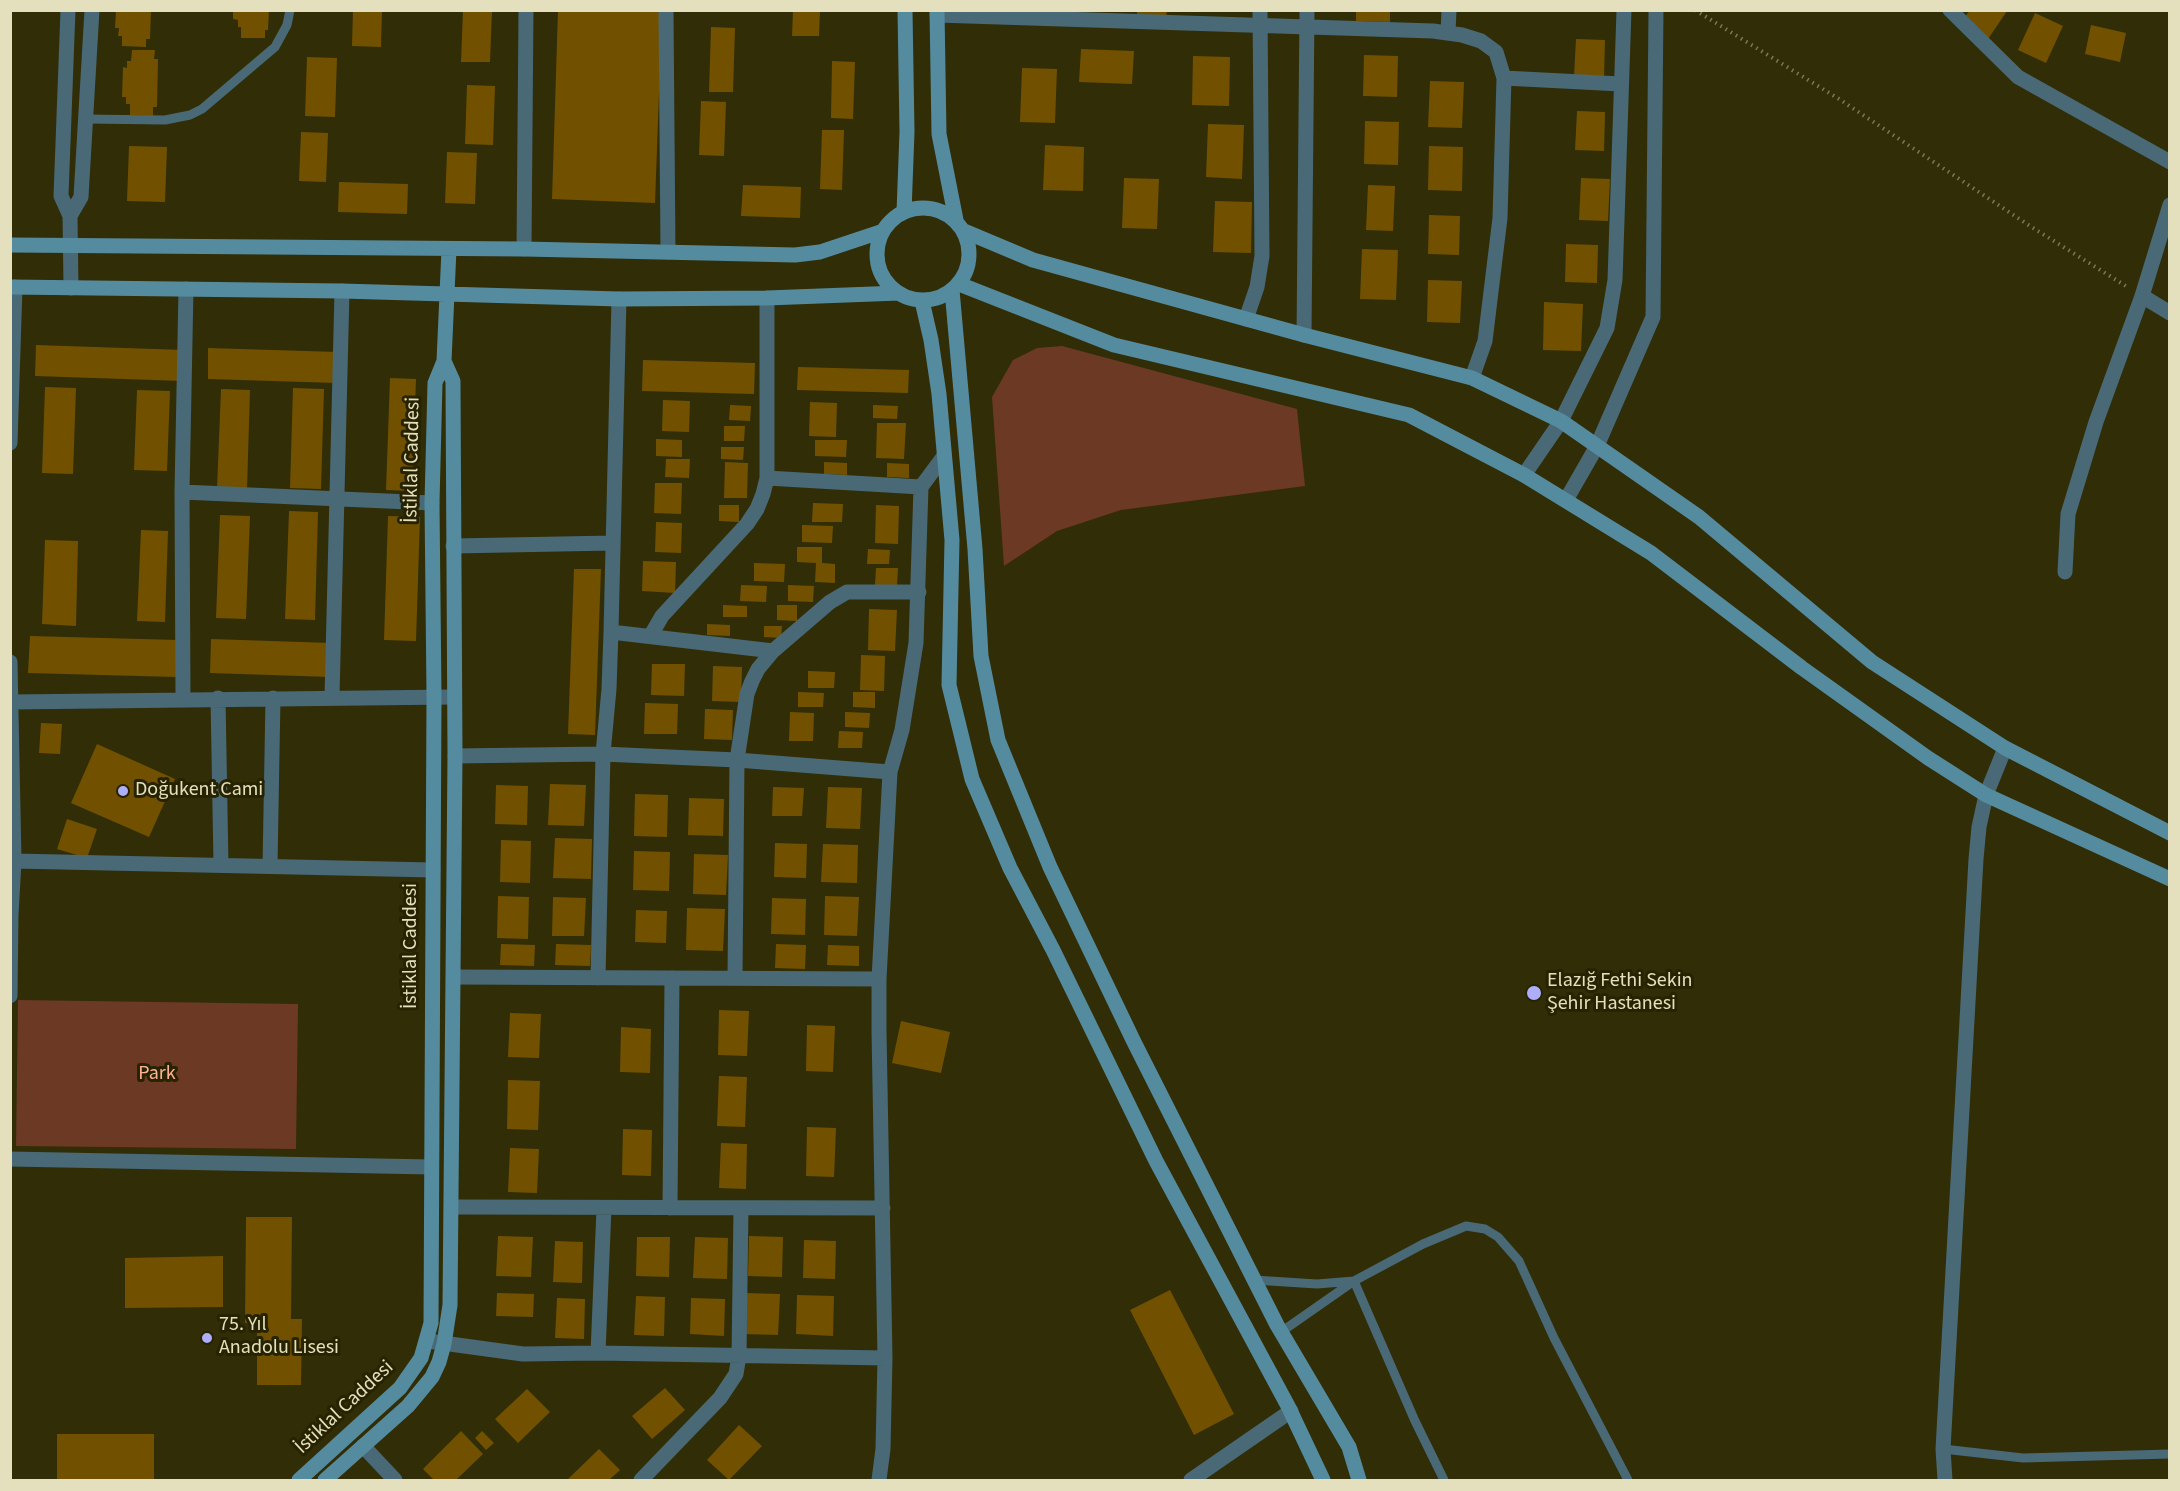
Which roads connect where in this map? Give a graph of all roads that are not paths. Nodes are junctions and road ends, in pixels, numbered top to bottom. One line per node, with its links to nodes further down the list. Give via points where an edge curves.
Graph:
1 (68, 10): 22 (street, via 62,196)
2 (92, 10): 18 (street)
3 (290, 10): 18 (lane, via 275,47 202,109 165,120)
4 (526, 10): 28 (street)
5 (666, 10): 29 (street)
6 (905, 10): 21 (street)
7 (1307, 10): 14 (street)
8 (1449, 10): 15 (street)
9 (1624, 10): 17 (street)
10 (1656, 10): 48 (street, via 1653,317)
11 (1950, 10): 19 (street, via 2018,76)
12 (937, 13): 13 (street); 23 (street, via 939,134)
13 (1260, 18): 14 (street); 42 (street, via 1262,256)
14 (1308, 27): 15 (street); 43 (street)
15 (1448, 33): 16 (street, via 1481,41 1496,52)
16 (1504, 78): 17 (street); 45 (street, via 1500,218 1485,341)
17 (1621, 84): 46 (street, via 1615,280 1607,328)
18 (85, 119): 22 (street, via 81,196)
19 (2169, 162)
20 (2169, 205): 37 (street)
21 (904, 212): 23 (street, via 931,208 944,212); 24 (street)
22 (70, 216): 26 (street)
23 (960, 226): 31 (street, via 969,244 970,258); 42 (street, via 1033,260)
24 (883, 231): 29 (street, via 820,252 795,255); 36 (street, via 877,259 889,286)
25 (10, 245): 26 (street)
26 (71, 246): 27 (street); 32 (street)
27 (449, 249): 28 (street); 35 (street, İstiklal Caddesi)
28 (524, 249): 29 (street)
29 (668, 252)
30 (13, 287): 32 (street); 47 (street)
31 (956, 287): 40 (street, via 936,299); 50 (street, via 1114,345 1409,415); 98 (street, via 981,656 998,740 1050,867)
32 (71, 288): 33 (street)
33 (186, 289): 34 (street); 53 (street)
34 (342, 291): 35 (street); 54 (street)
35 (447, 293): 39 (street); 44 (street, İstiklal Caddesi)
36 (899, 293): 38 (street); 40 (street)
37 (2142, 296): 41 (street); 59 (street, via 2096,422 2068,514)
38 (767, 298): 39 (street); 51 (street)
39 (619, 299): 57 (street)
40 (922, 301): 49 (street, via 939,394)
41 (2169, 313)
42 (1246, 319): 43 (street)
43 (1304, 335): 45 (street)
44 (444, 361): 56 (street, İstiklal Caddesi, via 435,383); 58 (street, İstiklal Caddesi, via 453,381)
45 (1472, 378): 46 (street)
46 (1561, 421): 48 (street); 50 (street)
47 (10, 443)
48 (1597, 446): 55 (street); 72 (street, via 1699,517 1872,662)
49 (944, 456): 52 (street); 106 (street, via 952,540 949,685 972,779 1010,868 1155,1161)
50 (1524, 475): 55 (street)
51 (766, 478): 52 (street); 62 (street, via 757,509 747,524 662,616)
52 (921, 487): 60 (street)
53 (182, 492): 54 (street); 70 (street)
54 (338, 500): 56 (street); 66 (street)
55 (1566, 500): 77 (street, via 1651,553 1802,668)
56 (432, 503): 65 (street, İstiklal Caddesi)
57 (613, 543): 58 (street); 61 (street)
58 (453, 546): 67 (street, İstiklal Caddesi)
59 (2065, 572)
60 (919, 592): 63 (street, via 847,592); 76 (street, via 910,686)
61 (611, 632): 62 (street); 73 (street)
62 (651, 635): 63 (street)
63 (773, 651): 75 (street, via 758,669 747,694)
64 (10, 662): 71 (street)
65 (434, 696): 66 (street); 67 (street); 82 (street, İstiklal Caddesi)
66 (332, 697): 69 (street)
67 (454, 697): 74 (street, İstiklal Caddesi)
68 (218, 698): 69 (street); 70 (street); 80 (street)
69 (273, 698): 81 (street)
70 (183, 699): 71 (street)
71 (11, 702): 79 (street)
72 (2005, 748): 77 (street); 78 (street)
73 (603, 754): 74 (street); 75 (street); 86 (street)
74 (455, 756): 85 (street, İstiklal Caddesi)
75 (738, 760): 76 (street); 88 (street)
76 (890, 772): 89 (street)
77 (1986, 795): 83 (street); 108 (street, via 1975,871)
78 (2169, 833)
79 (14, 861): 80 (street); 84 (street)
80 (221, 865): 81 (street)
81 (270, 866): 82 (street)
82 (433, 870): 92 (street, İstiklal Caddesi)
83 (2169, 879)
84 (11, 915): 90 (street)
85 (454, 977): 86 (street); 93 (street, İstiklal Caddesi)
86 (598, 978): 87 (street)
87 (672, 978): 88 (street); 95 (street)
88 (735, 978): 89 (street)
89 (879, 979): 97 (street)
90 (10, 996)
91 (10, 1159): 92 (street)
92 (432, 1167): 101 (street, İstiklal Caddesi, via 433,1306)
93 (452, 1207): 94 (street); 102 (street, İstiklal Caddesi, via 450,1305)
94 (603, 1208): 95 (street); 103 (street)
95 (670, 1208): 96 (street)
96 (741, 1208): 97 (street); 104 (street)
97 (883, 1208): 105 (street)
98 (1254, 1280): 99 (lane, via 1317,1284); 100 (street)
99 (1354, 1281): 100 (lane); 118 (lane); 119 (lane, via 1467,1226 1485,1229 1498,1237 1519,1261)
100 (1281, 1332): 117 (street, via 1349,1447)
101 (428, 1341): 102 (street); 110 (street, İstiklal Caddesi, via 400,1388)
102 (444, 1344): 103 (street, via 523,1354); 107 (street, İstiklal Caddesi, via 432,1377 408,1406)
103 (598, 1353): 104 (street)
104 (740, 1356): 105 (street); 113 (street, via 736,1374 725,1392)
105 (885, 1358): 114 (street)
106 (1291, 1412): 115 (street); 116 (street)
107 (363, 1446): 111 (street, İstiklal Caddesi); 112 (street)
108 (1943, 1449): 109 (lane, via 2045,1458); 120 (street)
109 (2169, 1454)
110 (299, 1480)
111 (325, 1480)
112 (395, 1480)
113 (641, 1480)
114 (879, 1480)
115 (1191, 1480)
116 (1323, 1480)
117 (1359, 1480)
118 (1444, 1480)
119 (1628, 1480)
120 (1944, 1480)

